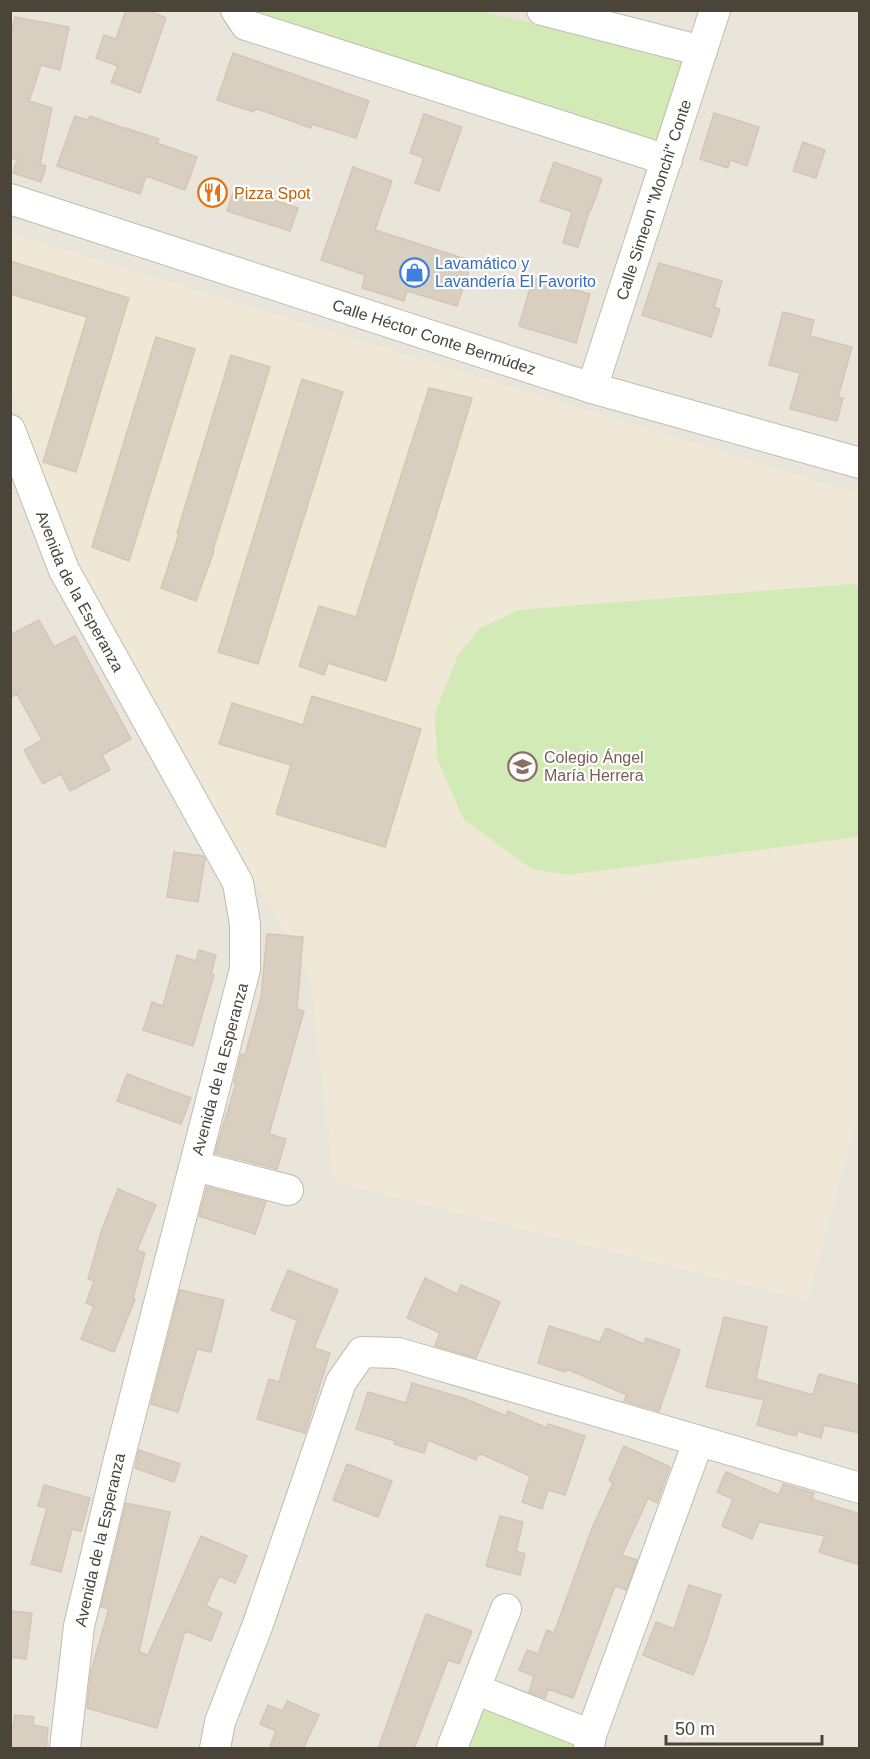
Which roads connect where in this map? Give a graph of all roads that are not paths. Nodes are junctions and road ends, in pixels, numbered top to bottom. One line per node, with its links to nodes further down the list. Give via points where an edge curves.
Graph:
1 (236, 10): 5 (street, via 246,25)
2 (542, 10): 4 (street)
3 (715, 10): 4 (street, Calle Simeon "Monchi" Conte)
4 (702, 51): 5 (street, Calle Simeon "Monchi" Conte)
5 (667, 160): 7 (street, Calle Simeon "Monchi" Conte)
6 (10, 199): 7 (street, Calle Héctor Conte Bermúdez)
7 (592, 388): 9 (street, Calle Héctor Conte Bermúdez)
8 (10, 430): 10 (street, Avenida de la Esperanza, via 64,570 238,883 245,924 245,969)
9 (860, 463)
10 (195, 1166): 11 (street); 17 (street, Avenida de la Esperanza, via 79,1626)
11 (288, 1190)
12 (698, 1442): 13 (street); 16 (street); 18 (street, via 398,1353 362,1352 341,1382 220,1722)
13 (860, 1488)
14 (506, 1609): 15 (street)
15 (476, 1689): 16 (street); 19 (street)
16 (590, 1742)
17 (65, 1749)
18 (215, 1749)
19 (452, 1749)

